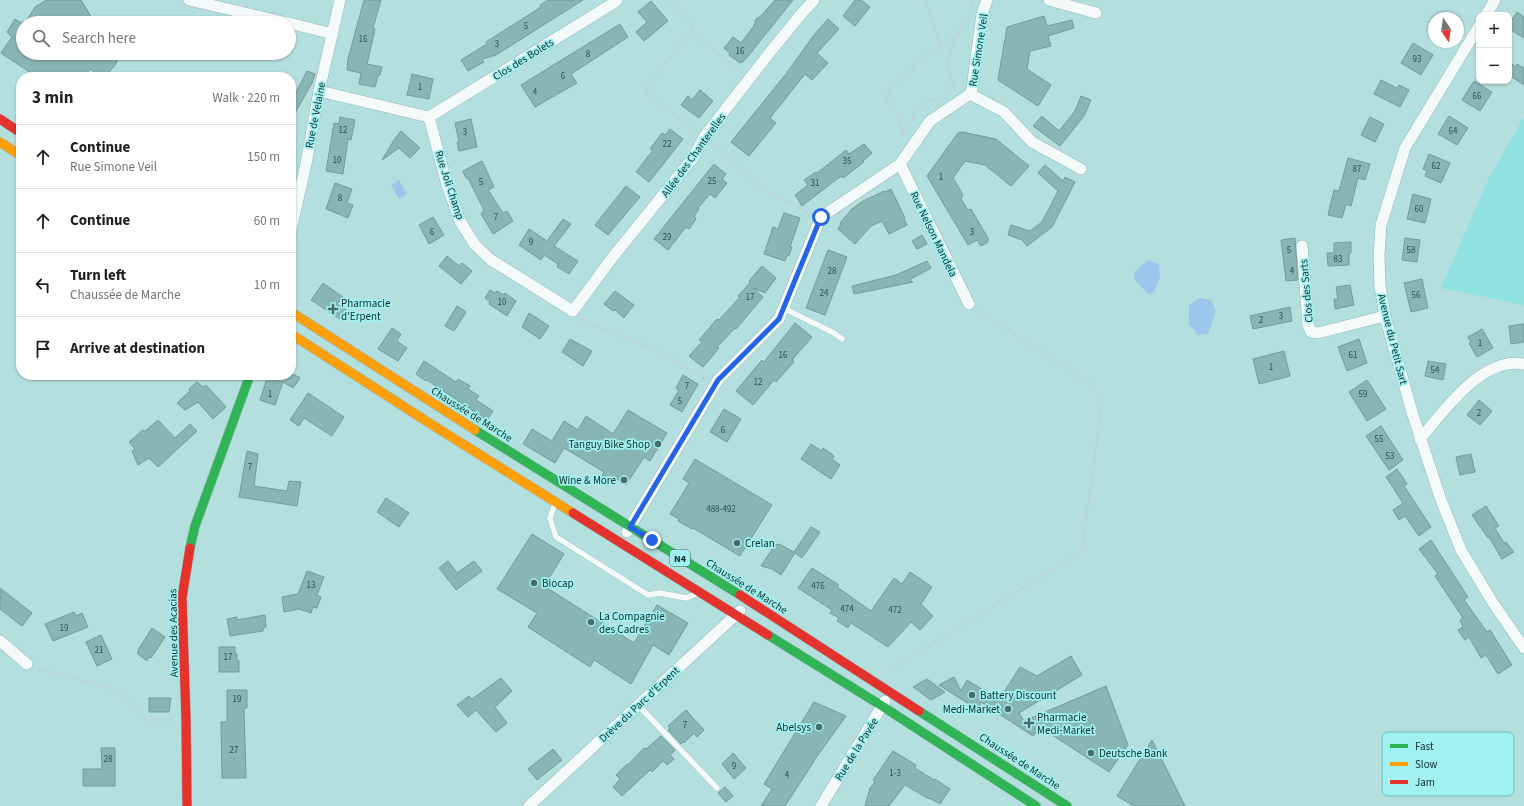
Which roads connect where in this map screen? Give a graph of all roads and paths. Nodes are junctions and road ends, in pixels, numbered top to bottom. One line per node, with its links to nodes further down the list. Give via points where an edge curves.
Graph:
1 (189, 0): 13 (street)
2 (340, 0): 17 (street, Rue de Velaine)
3 (616, 0): 23 (street, Clos des Bolets)
4 (670, 0): 16 (path, via 693,27)
5 (814, 0): 20 (street, Allée des Chanterelles)
6 (924, 0): 19 (path)
7 (971, 0): 18 (path, via 971,12)
8 (987, 0): 22 (street, Rue Simone Veil, via 982,14)
9 (1050, 0): 12 (street)
10 (1495, 0): 11 (street)
11 (1488, 12)
12 (1096, 13)
13 (258, 16)
14 (296, 25): 17 (street)
15 (1476, 31): 39 (street, Avenue du Petit Sart, via 1405,148 1381,225 1380,286)
16 (690, 32): 20 (path); 27 (path, via 644,91)
17 (333, 34): 21 (street, Rue de Velaine)
18 (956, 36): 19 (path); 26 (path, via 946,65 954,82 940,100 923,104 914,113)
19 (941, 46): 26 (path, via 915,62 914,69 889,89 886,98 900,119)
20 (750, 79): 27 (street, Allée des Chanterelles)
21 (319, 91): 23 (street); 32 (street, Rue de Velaine)
22 (970, 94): 30 (street, Rue Simone Veil, via 930,121); 31 (street, via 1004,112 1032,142)
23 (429, 117): 37 (street, Rue Joli Champ, via 447,185 460,221 475,246 492,260)
24 (0, 119): 25 (main road)
25 (16, 130)
26 (903, 133): 30 (path)
27 (704, 137): 33 (path, via 767,191 810,214); 37 (street, Allée des Chanterelles, via 693,158 612,258)
28 (0, 142): 29 (main road)
29 (16, 153)
30 (903, 160): 33 (street, Rue Simone Veil); 35 (street, Rue Nelson Mandela)
31 (1081, 169)
32 (296, 208)
33 (821, 217): 36 (street)
34 (1302, 246): 39 (street, Clos des Sarts, via 1308,325 1311,332 1318,333)
35 (969, 304): 55 (path, via 1092,386 1102,404 1084,527 1085,549)
36 (783, 308): 41 (lane, via 834,332); 44 (street, via 779,319)
37 (573, 311): 44 (path, via 584,322 655,349)
38 (296, 315): 47 (main road, Chaussée de Marche / N4)
39 (1385, 316): 45 (street, Avenue du Petit Sart)
40 (296, 337): 46 (main road, N4)
41 (842, 339)
42 (1524, 364): 45 (street, via 1501,365 1484,373 1452,401)
43 (248, 380): 59 (main road, Avenue des Acacias, via 195,526 190,547 182,598)
44 (716, 384): 47 (street)
45 (1420, 439): 53 (street, Avenue du Petit Sart, via 1461,550)
46 (555, 501): 48 (main road, N4); 49 (lane, via 550,518 556,537 562,542 648,595 660,593 686,598)
47 (630, 527): 48 (street); 50 (main road, Chaussée de Marche / N4)
48 (621, 542): 49 (main road, N4)
49 (701, 592): 51 (main road, N4)
50 (749, 601): 51 (street, Drève du Parc d'Erpent); 55 (main road, Chaussée de Marche / N4)
51 (736, 615): 57 (street, Drève du Parc d'Erpent); 58 (main road, N4)
52 (0, 641): 54 (street)
53 (1524, 648)
54 (27, 664): 59 (path, via 116,690 146,720)
55 (872, 681): 56 (main road, Chaussée de Marche / N4)
56 (891, 693): 58 (street, Rue de la Pavée); 65 (main road, Chaussée de Marche / N4)
57 (638, 705): 60 (lane); 62 (street, Drève du Parc d'Erpent)
58 (882, 706): 63 (street, Rue de la Pavée); 64 (main road, N4)
59 (186, 720): 61 (main road, Avenue des Acacias)
60 (717, 788)
61 (187, 806)
62 (529, 806)
63 (821, 806)
64 (1036, 806)
65 (1067, 806)

